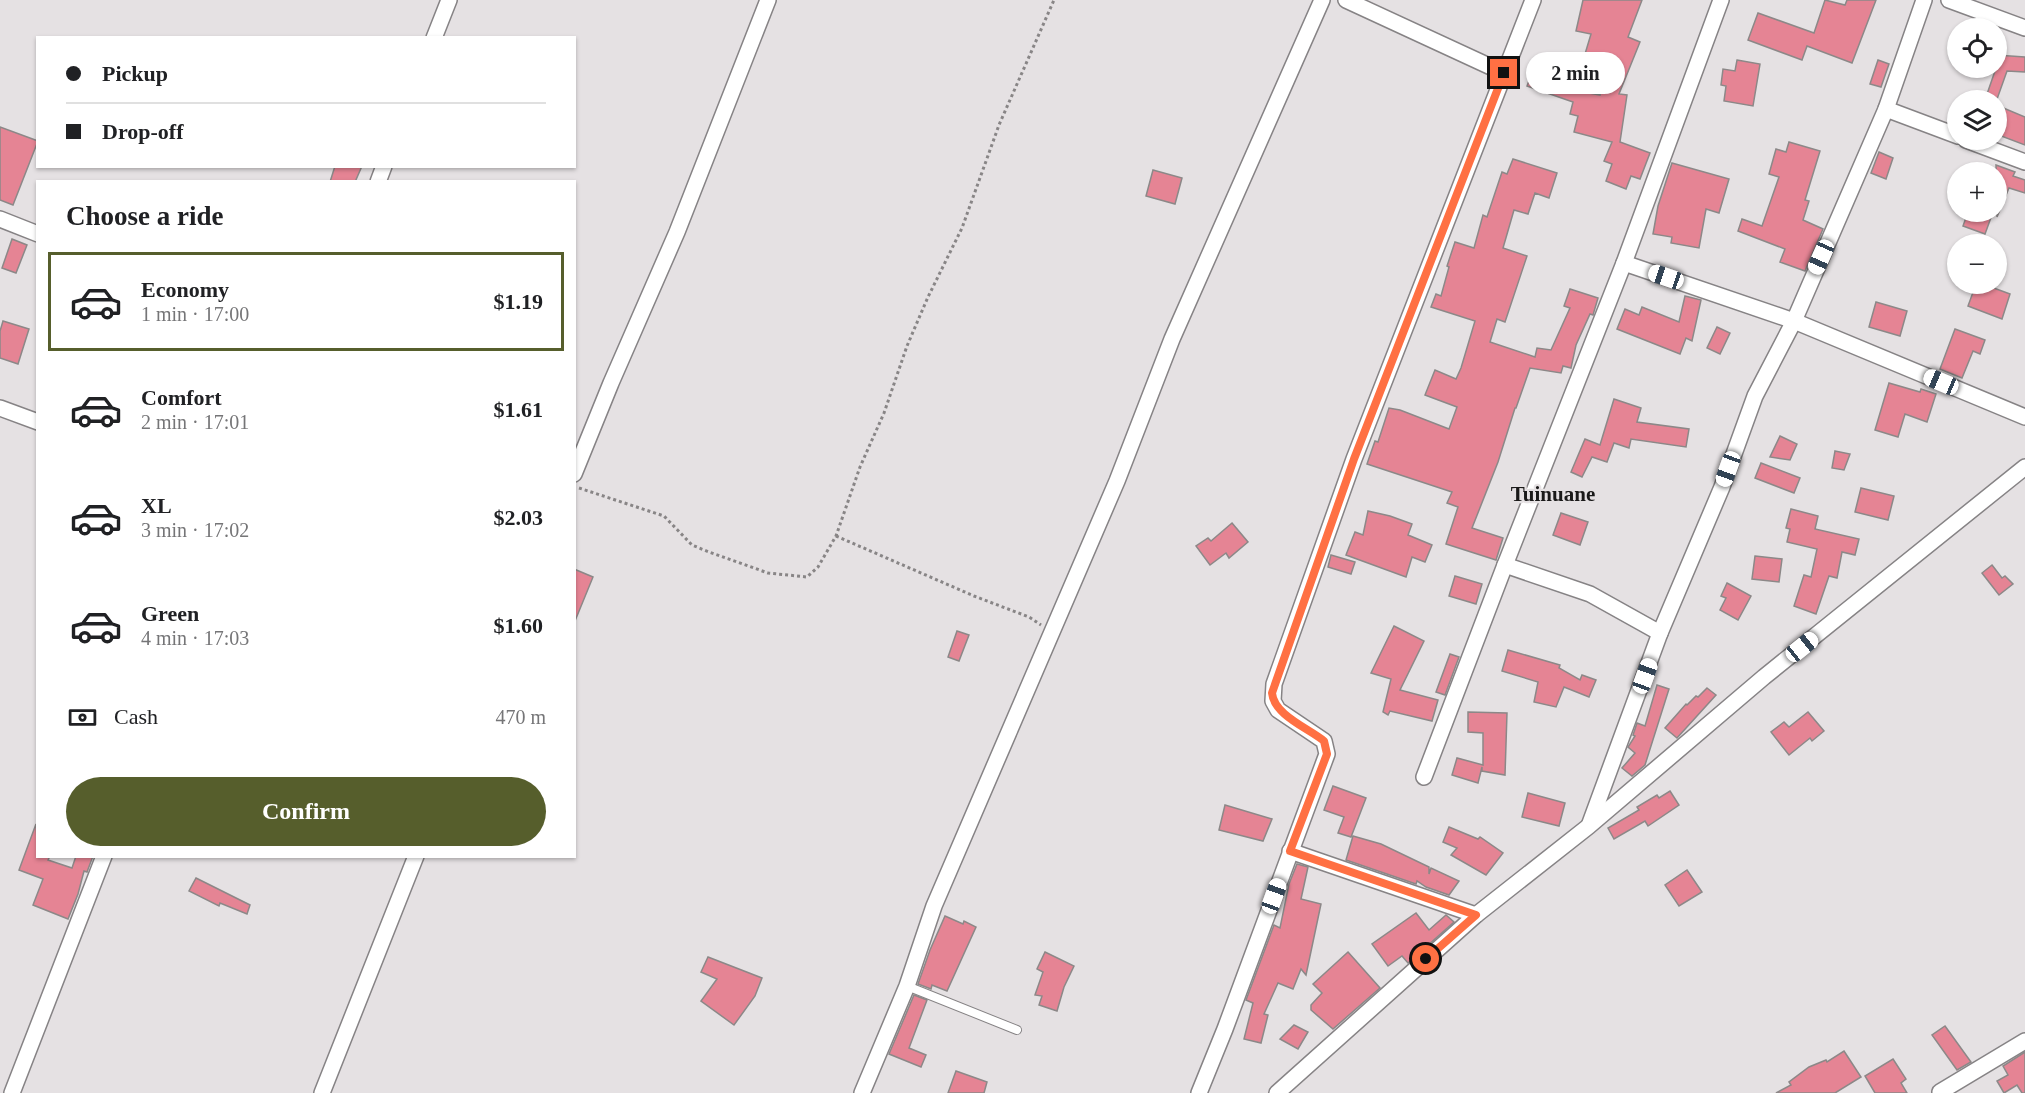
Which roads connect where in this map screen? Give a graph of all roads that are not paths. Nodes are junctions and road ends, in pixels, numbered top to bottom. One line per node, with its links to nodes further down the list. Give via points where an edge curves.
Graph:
1 (448, 0): 10 (street)
2 (768, 0): 24 (street, via 677,232)
3 (1322, 0): 33 (street, via 1172,339 1117,481 934,906)
4 (1346, 0): 11 (street)
5 (1533, 0): 11 (street)
6 (1721, 0): 18 (street)
7 (1924, 0): 12 (street)
8 (1949, 0): 9 (street)
9 (2025, 28)
10 (435, 36)
11 (1504, 73): 29 (street, via 1354,459 1274,684 1273,701 1278,710 1324,741 1327,754)
12 (1886, 109): 13 (street); 19 (street)
13 (1947, 132)
14 (1993, 150): 15 (street)
15 (2025, 162)
16 (0, 219): 17 (street)
17 (36, 233)
18 (1624, 263): 19 (street); 25 (street)
19 (1794, 321): 21 (street); 26 (street, via 1755,396 1722,487)
20 (0, 408): 22 (street)
21 (2025, 417)
22 (36, 421)
23 (2025, 467): 28 (street, via 1764,677)
24 (576, 469)
25 (1505, 565): 26 (street, via 1590,594); 27 (street)
26 (1660, 633): 28 (street)
27 (1424, 777)
28 (1589, 826): 32 (street)
29 (1290, 851): 32 (street); 40 (street)
30 (103, 858): 37 (street)
31 (415, 858): 38 (street)
32 (1476, 915): 41 (street)
33 (907, 986): 34 (lane); 39 (street)
34 (1017, 1030)
35 (2025, 1041): 36 (street)
36 (1940, 1092)
37 (12, 1093)
38 (322, 1093)
39 (862, 1093)
40 (1198, 1093)
41 (1277, 1093)

